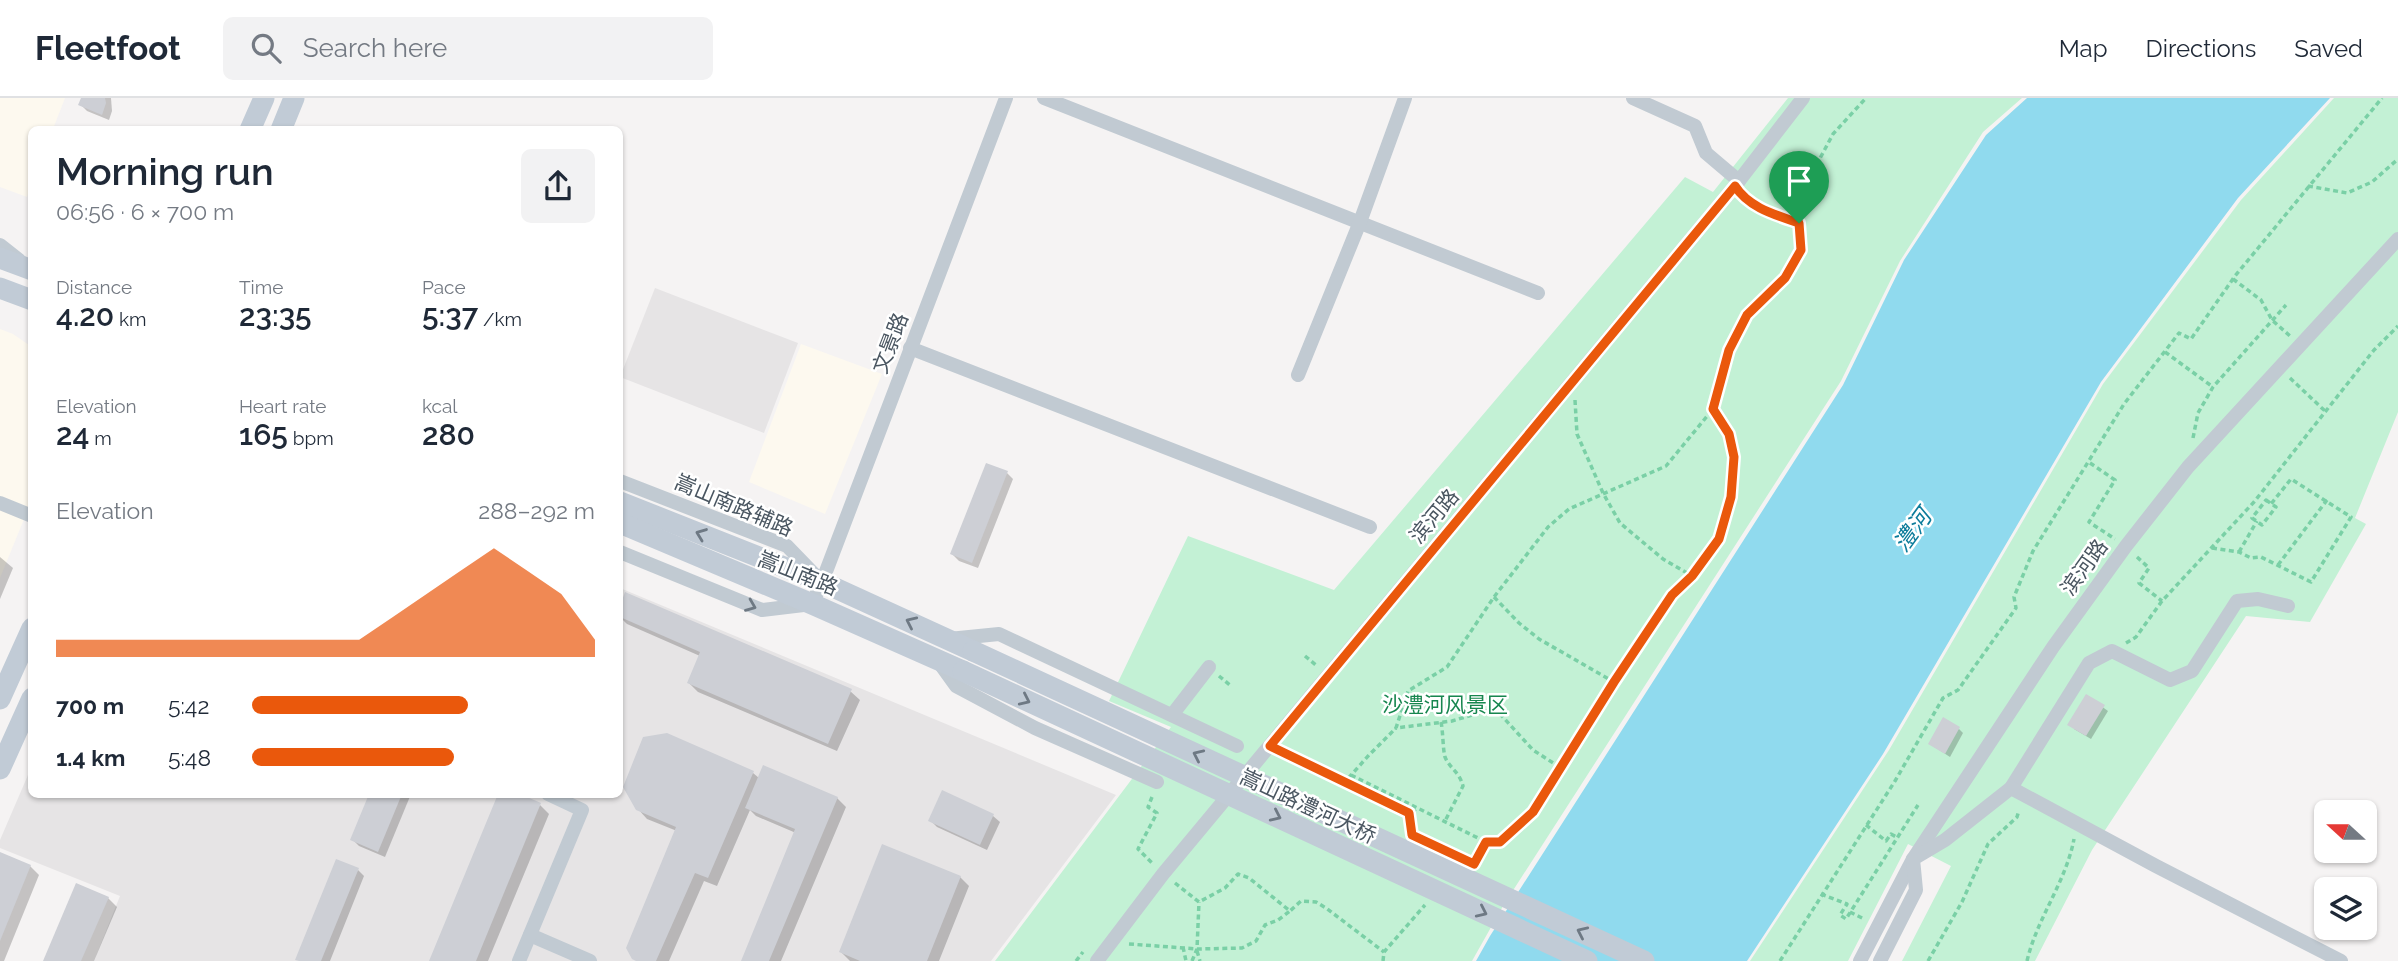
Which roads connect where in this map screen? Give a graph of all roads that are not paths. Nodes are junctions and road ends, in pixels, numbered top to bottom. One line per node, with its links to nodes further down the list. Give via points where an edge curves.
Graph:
1 (264, 98): 8 (main road)
2 (294, 98): 9 (main road)
3 (1006, 98): 21 (street, 文景路)
4 (1044, 98): 11 (street)
5 (1405, 98): 11 (street)
6 (1633, 98): 10 (street, via 1695,126 1706,153)
7 (1804, 98): 10 (street, 滨河路)
8 (252, 126)
9 (283, 126)
10 (1737, 183): 51 (street, 滨河路, via 1163,874)
11 (1360, 222): 18 (street); 22 (street)
12 (2398, 239): 47 (street, 滨河路, via 2188,467 2126,546)
13 (0, 245): 15 (street)
14 (0, 258): 16 (main road)
15 (28, 267)
16 (28, 268)
17 (0, 288): 20 (main road)
18 (1538, 293)
19 (0, 299): 20 (street)
20 (28, 299)
21 (911, 348): 28 (street); 30 (street, 文景路)
22 (1298, 375)
23 (623, 482): 30 (street, 嵩山南路辅路, via 787,546)
24 (0, 503): 26 (street)
25 (623, 503): 30 (main road, 嵩山南路, one-way to 25)
26 (28, 514)
27 (623, 524): 31 (main road, 嵩山南路)
28 (1370, 527)
29 (623, 553): 31 (street, one-way to 31, via 762,610)
30 (822, 582): 31 (street, 文景路); 34 (main road, 嵩山南路, one-way to 30)
31 (812, 604): 36 (main road, 嵩山南路)
32 (2288, 606): 45 (street, via 2258,599 2237,601 2192,671 2170,680 2112,651 2089,663)
33 (28, 637): 39 (main road)
34 (947, 639): 35 (main road, 嵩山南路); 41 (street, via 999,634)
35 (973, 651): 53 (main road, 嵩山路澧河大桥, one-way to 35, bridge)
36 (937, 659): 38 (main road, 嵩山南路); 44 (street, via 956,687)
37 (1209, 667): 41 (street)
38 (963, 671): 52 (main road, 嵩山路澧河大桥, one-way to 52, bridge)
39 (0, 699)
40 (28, 706): 43 (main road)
41 (1172, 715): 42 (street)
42 (1237, 746)
43 (2, 759)
44 (1157, 782)
45 (2017, 791): 47 (street); 56 (street)
46 (556, 798): 48 (street, via 582,810)
47 (1913, 859): 54 (street, 滨河路); 55 (street, via 1916,890)
48 (530, 935): 49 (street); 50 (street)
49 (519, 961)
50 (590, 961)
51 (1097, 961)
52 (1587, 961)
53 (1644, 961)
54 (1860, 961)
55 (1880, 961)
56 (2341, 961)

